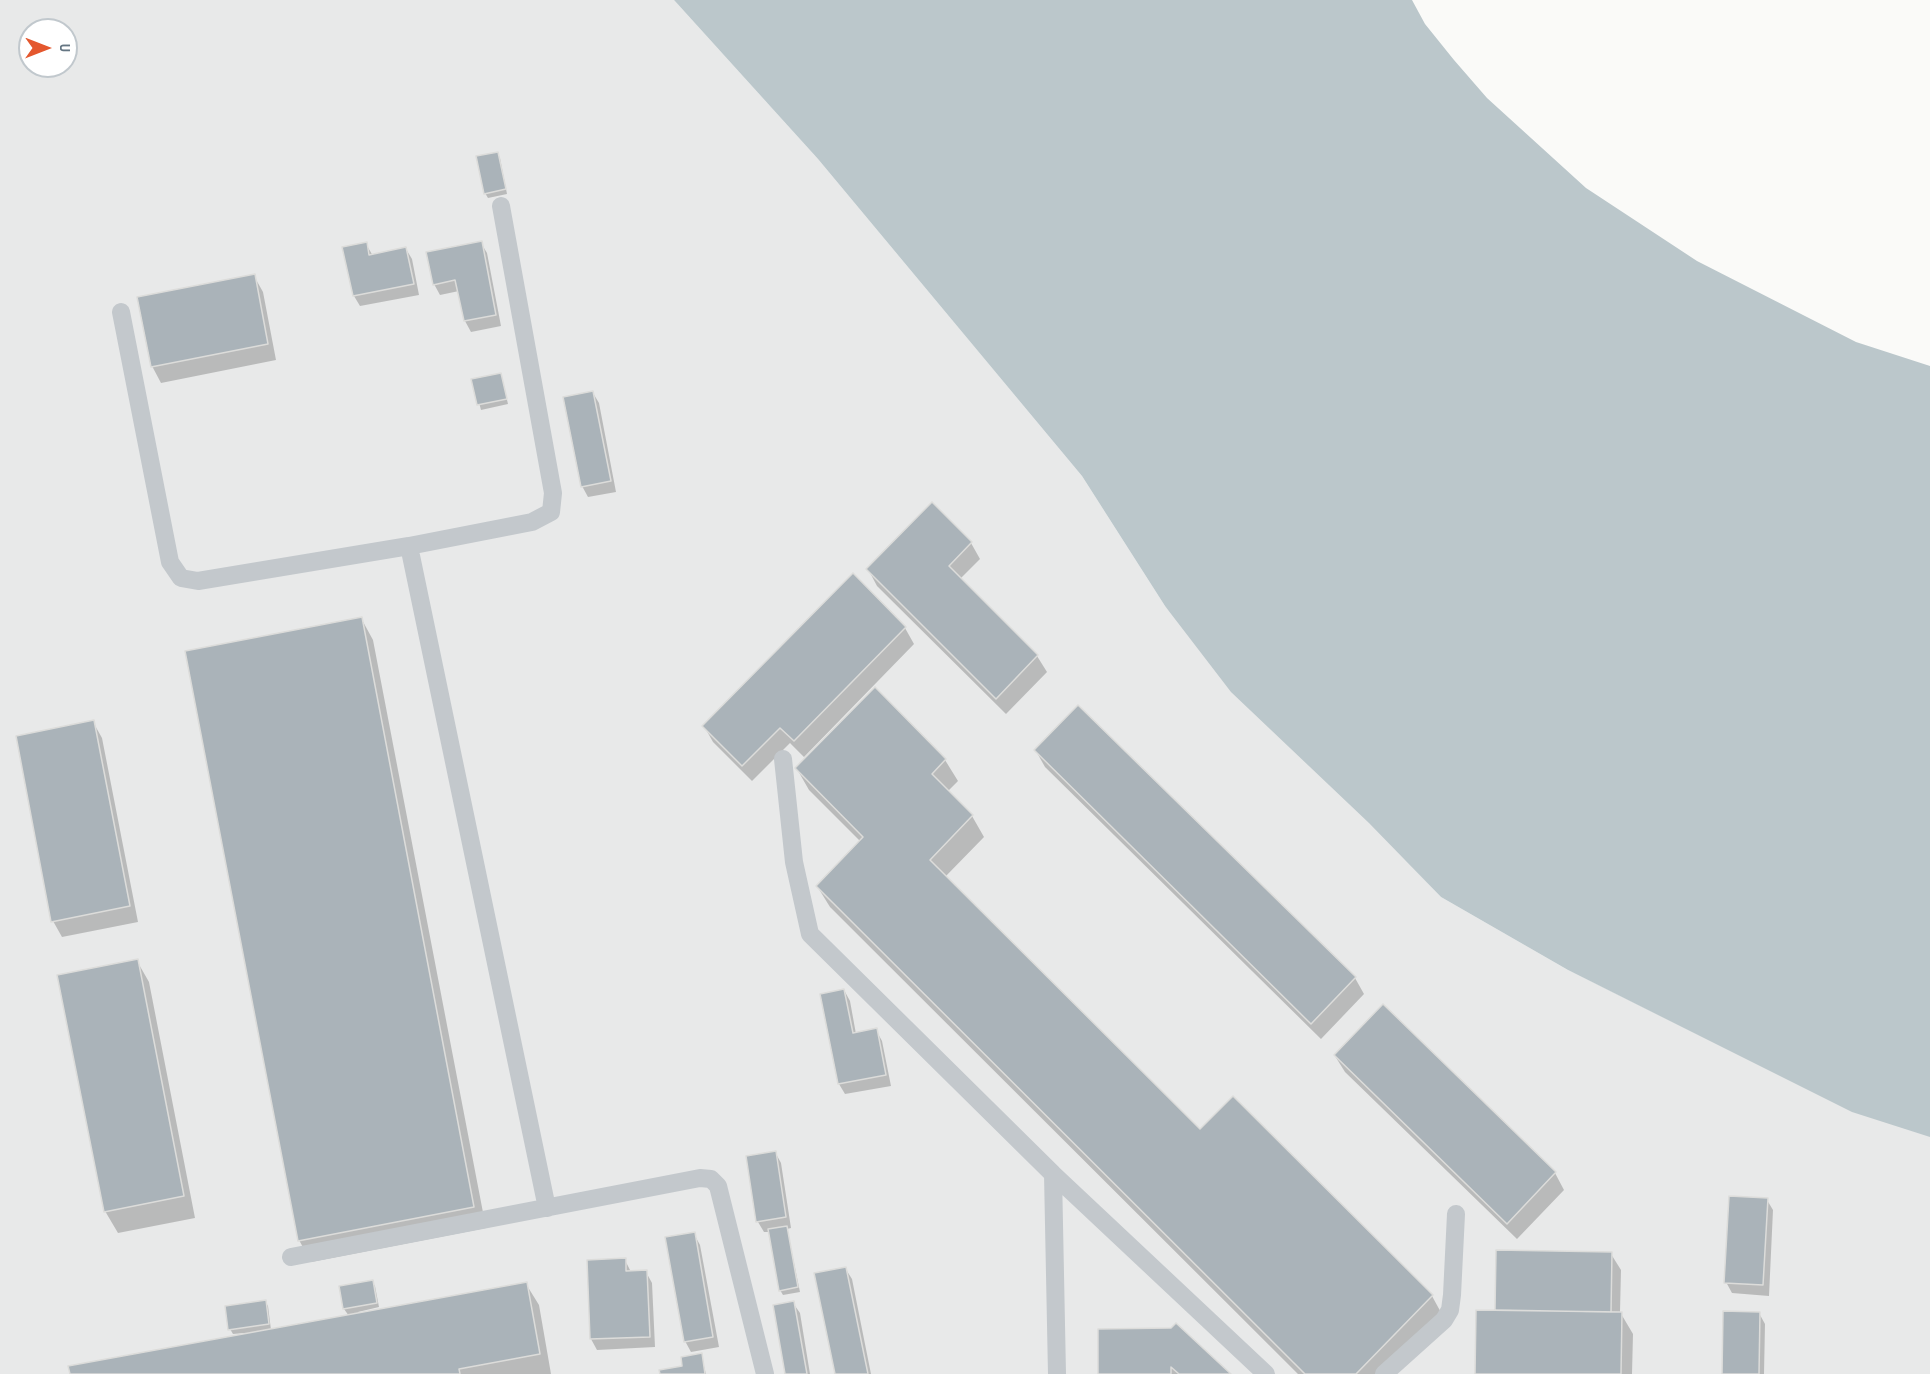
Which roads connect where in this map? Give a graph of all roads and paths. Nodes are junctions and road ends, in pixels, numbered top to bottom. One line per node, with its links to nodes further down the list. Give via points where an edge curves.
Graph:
1 (501, 206): 3 (lane, via 553,493 551,512 532,522)
2 (121, 312): 3 (lane, via 170,562 180,578 198,581)
3 (409, 546): 6 (lane)
4 (783, 759): 5 (lane, via 794,861 810,934)
5 (1053, 1174): 10 (lane); 11 (lane)
6 (547, 1208): 8 (lane); 9 (lane, via 711,1179 718,1186)
7 (1456, 1214): 12 (lane, via 1449,1310 1444,1320)
8 (291, 1257)
9 (765, 1374)
10 (1057, 1374)
11 (1266, 1374)
12 (1384, 1374)

